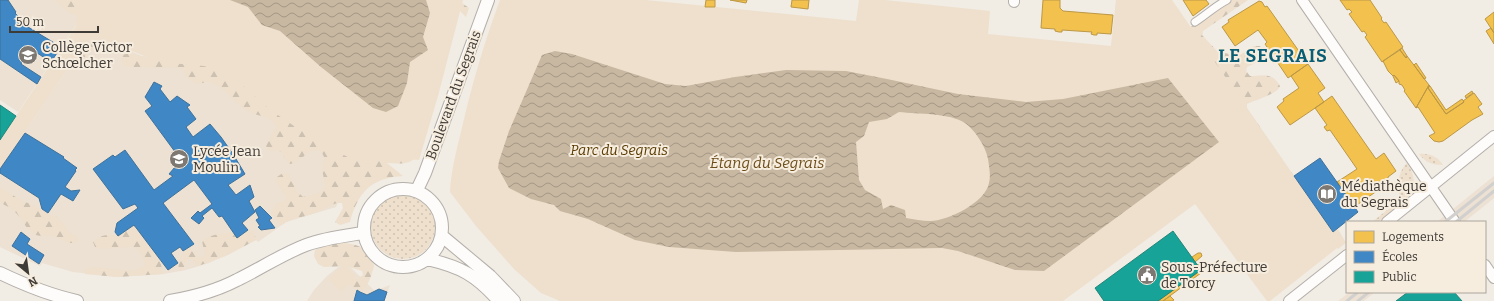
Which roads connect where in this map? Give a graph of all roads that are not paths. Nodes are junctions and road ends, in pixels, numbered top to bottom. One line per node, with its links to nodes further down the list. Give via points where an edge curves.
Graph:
1 (488, 0): 7 (street, Boulevard du Segrais)
2 (1227, 0): 4 (street, via 1217,4)
3 (1302, 0): 6 (street)
4 (1194, 22)
5 (1494, 136): 6 (street)
6 (1432, 187): 8 (street); 9 (street)
7 (417, 190): 10 (street, via 390,190 378,197 369,207); 11 (street, via 429,197 438,208)
8 (1388, 221)
9 (1454, 221)
10 (363, 233): 13 (street, via 369,249 381,261 396,267 413,266); 18 (street, via 305,245 218,289)
11 (442, 236): 13 (street, via 437,249); 20 (street, via 490,276)
12 (1346, 256): 21 (street)
13 (427, 259): 19 (street, via 466,272 476,278)
14 (1486, 266): 16 (street)
15 (0, 273): 17 (street, via 36,290)
16 (1494, 278)
17 (77, 301)
18 (170, 301)
19 (499, 301)
20 (514, 301)
21 (1289, 301)

